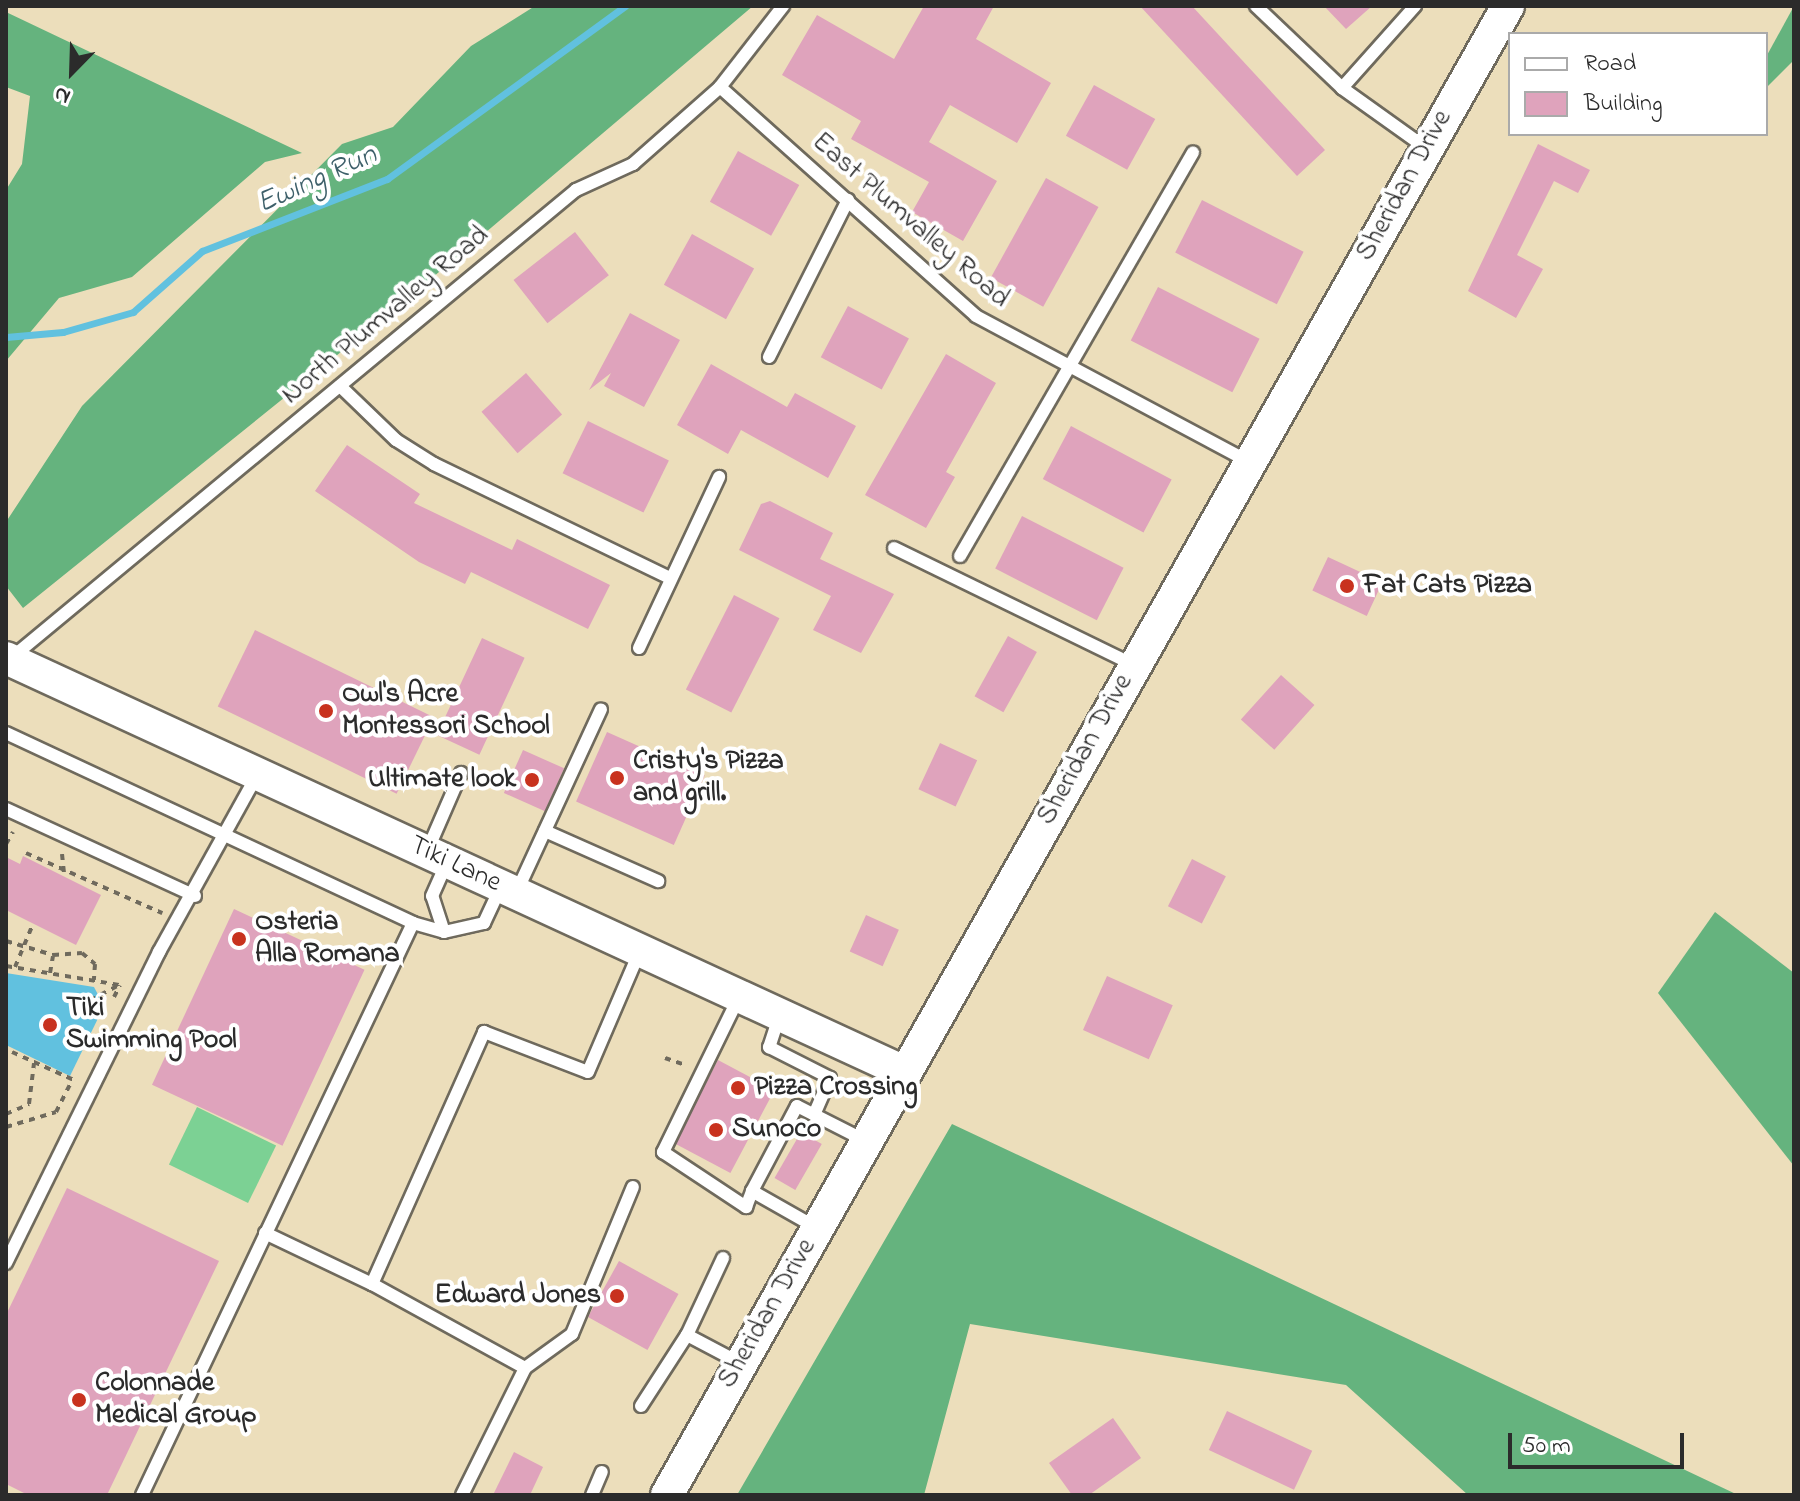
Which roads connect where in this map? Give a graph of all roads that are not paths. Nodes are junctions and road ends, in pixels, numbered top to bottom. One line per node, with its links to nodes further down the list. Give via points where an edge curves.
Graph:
1 (783, 6): 5 (lane, North Plumvalley Road)
2 (1256, 6): 6 (lane)
3 (1415, 6): 6 (lane)
4 (1508, 6): 7 (street, Sheridan Drive)
5 (720, 87): 9 (lane, East Plumvalley Road); 12 (lane, North Plumvalley Road, via 633,164 576,190)
6 (1342, 88): 7 (lane)
7 (1426, 148): 13 (street, Sheridan Drive)
8 (1193, 152): 11 (lane)
9 (848, 200): 10 (lane); 11 (lane, East Plumvalley Road, via 976,316)
10 (769, 357)
11 (1072, 371): 13 (lane, East Plumvalley Road); 16 (lane)
12 (340, 386): 17 (lane, via 396,440 434,464); 19 (lane, North Plumvalley Road)
13 (1250, 463): 20 (street, Sheridan Drive)
14 (719, 477): 17 (lane)
15 (894, 548): 20 (lane)
16 (960, 556)
17 (668, 577): 18 (lane)
18 (639, 648)
19 (7, 661): 24 (street, Tiki Lane)
20 (1134, 665): 37 (street, Sheridan Drive)
21 (601, 709): 26 (lane)
22 (6, 733): 27 (lane)
23 (461, 773): 28 (lane)
24 (258, 774): 27 (lane); 28 (street, Tiki Lane)
25 (6, 809): 31 (lane)
26 (545, 831): 29 (lane); 30 (lane)
27 (227, 834): 31 (lane); 32 (lane)
28 (437, 857): 30 (street, Tiki Lane); 33 (lane, via 432,896)
29 (658, 881)
30 (508, 890): 33 (lane, via 484,923); 34 (street, Tiki Lane)
31 (195, 896): 45 (lane, via 159,952)
32 (413, 923): 33 (lane); 43 (lane)
33 (444, 932)
34 (640, 950): 35 (street, Tiki Lane); 46 (lane, via 588,1072 484,1032)
35 (740, 994): 36 (street, Tiki Lane); 41 (lane, via 663,1152 746,1207)
36 (781, 1012): 37 (street, Tiki Lane); 38 (lane, via 769,1047 830,1078)
37 (904, 1072): 39 (street, Sheridan Drive)
38 (814, 1115): 39 (lane); 41 (lane, via 797,1106)
39 (866, 1141): 42 (street, Sheridan Drive)
40 (633, 1187): 49 (lane, via 572,1334)
41 (752, 1191): 42 (lane)
42 (817, 1228): 48 (street, Sheridan Drive)
43 (265, 1233): 46 (lane); 52 (lane)
44 (723, 1258): 47 (lane)
45 (6, 1263)
46 (372, 1284): 49 (lane)
47 (687, 1335): 48 (lane); 50 (lane)
48 (740, 1363): 55 (street, Sheridan Drive)
49 (525, 1368): 53 (lane)
50 (641, 1406)
51 (602, 1472): 54 (lane)
52 (142, 1495)
53 (462, 1495)
54 (592, 1495)
55 (667, 1495)

